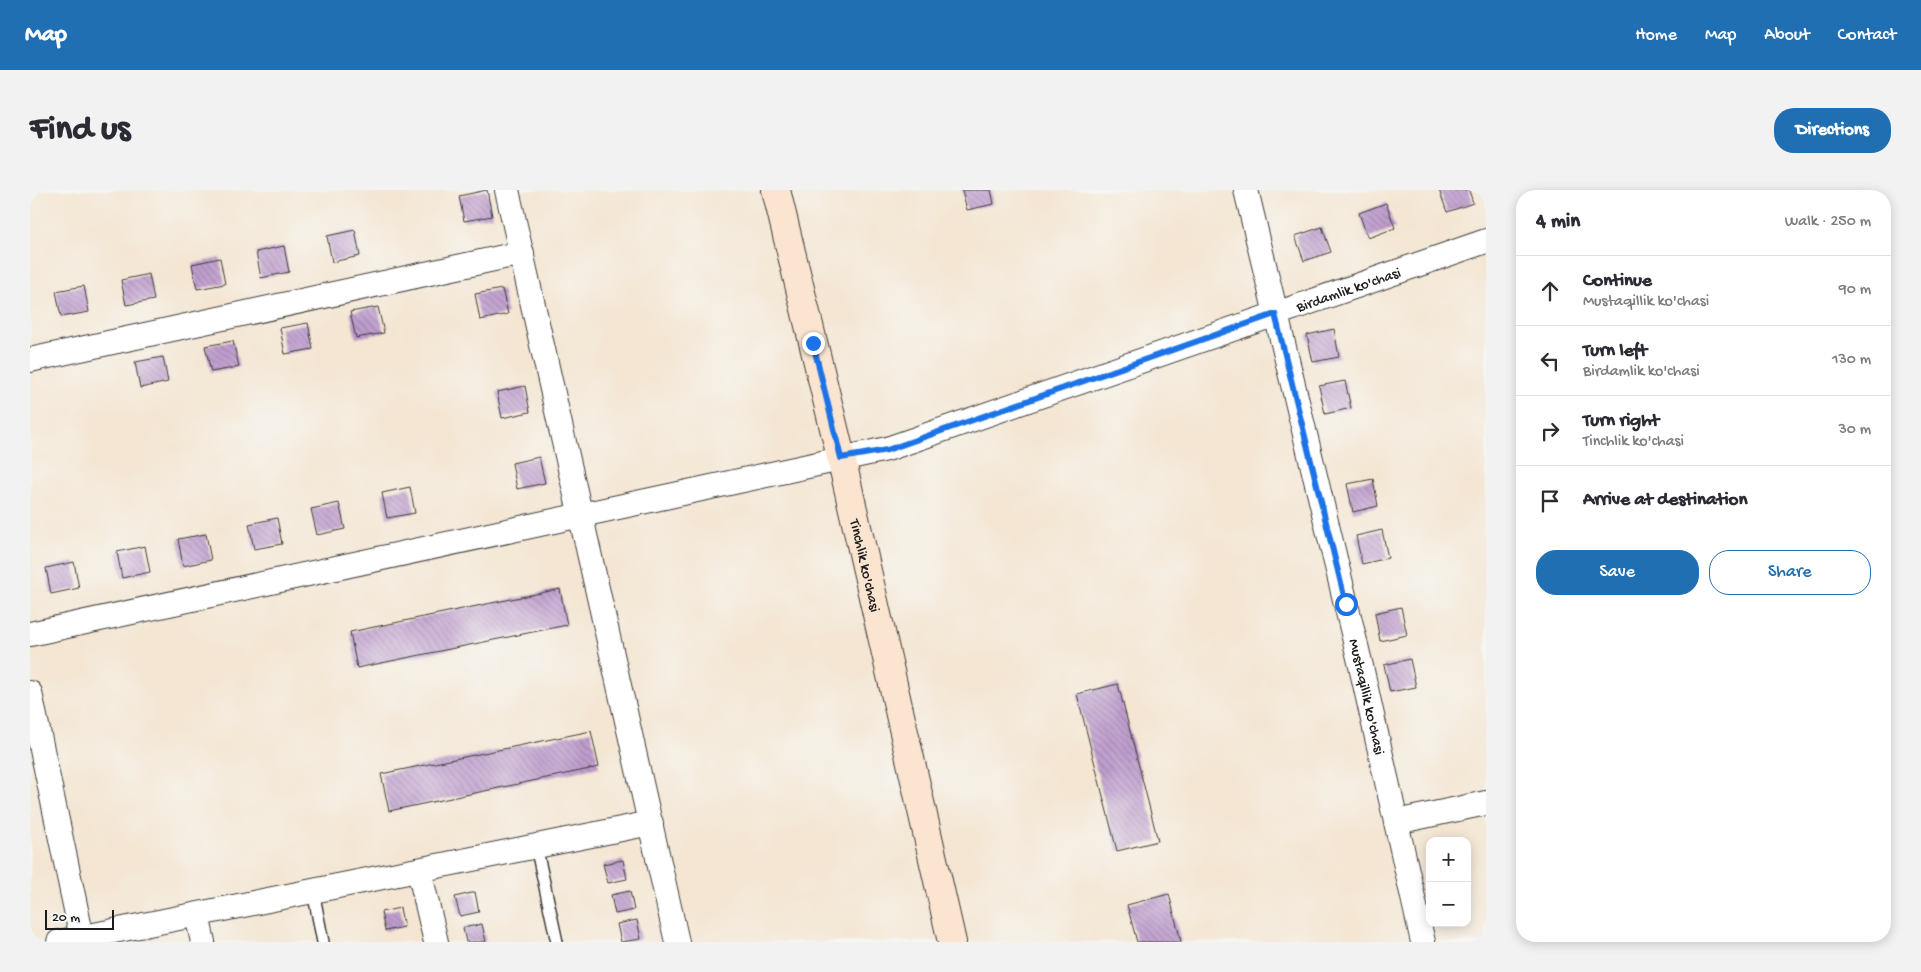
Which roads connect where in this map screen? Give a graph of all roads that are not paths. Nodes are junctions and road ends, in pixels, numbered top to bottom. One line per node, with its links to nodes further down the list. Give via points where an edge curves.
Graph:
1 (507, 190): 5 (street)
2 (776, 190): 8 (main road, Tinchlik ko'chasi)
3 (1246, 190): 6 (street, Mustaqillik ko'chasi)
4 (1486, 241): 6 (street, Birdamlik ko'chasi)
5 (522, 252): 7 (street); 9 (street)
6 (1275, 314): 8 (street, Birdamlik ko'chasi, via 887,450); 13 (street, Mustaqillik ko'chasi)
7 (30, 360)
8 (841, 458): 9 (street, Birdamlik ko'chasi); 25 (main road, Tinchlik ko'chasi)
9 (581, 515): 10 (street, Birdamlik ko'chasi); 14 (street)
10 (30, 634)
11 (30, 693): 19 (street)
12 (1486, 803): 13 (street)
13 (1396, 822): 26 (street, Mustaqillik ko'chasi)
14 (651, 823): 15 (street); 24 (street)
15 (536, 846): 16 (street); 23 (lane)
16 (419, 870): 17 (street); 22 (street)
17 (313, 891): 18 (street); 21 (lane)
18 (197, 915): 19 (street); 20 (street)
19 (71, 940)
20 (203, 942)
21 (323, 942)
22 (436, 942)
23 (557, 942)
24 (677, 942)
25 (952, 942)
26 (1423, 942)

